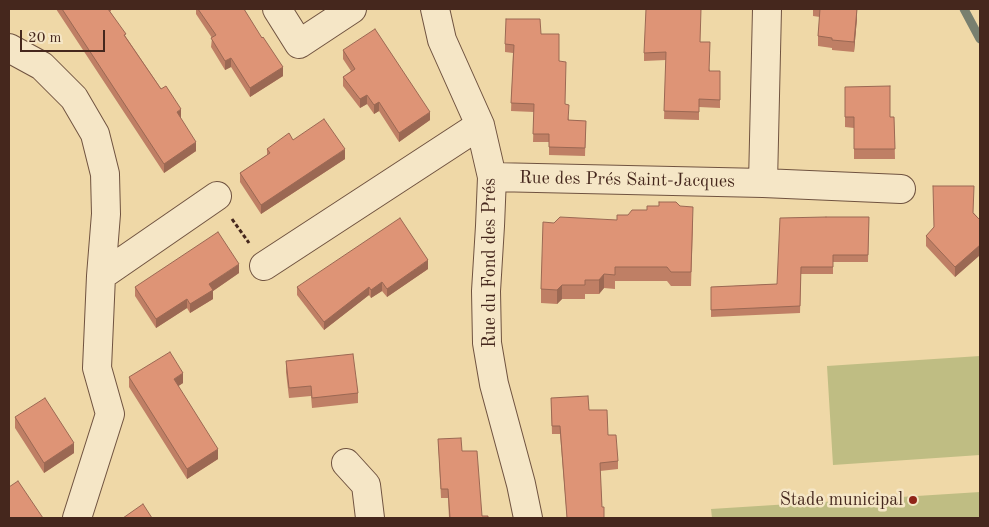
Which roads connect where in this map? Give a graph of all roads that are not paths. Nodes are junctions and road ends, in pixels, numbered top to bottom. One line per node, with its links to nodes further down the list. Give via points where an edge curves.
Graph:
1 (276, 9): 2 (street, via 299,44)
2 (352, 9)
3 (435, 9): 6 (street, Rue du Fond des Prés, via 442,40)
4 (767, 9): 8 (street)
5 (9, 48): 12 (street, via 42,66 74,98 95,134 105,174 106,214)
6 (480, 125): 7 (street, Rue du Fond des Prés); 11 (street)
7 (492, 177): 8 (street, Rue des Prés Saint-Jacques); 16 (street, Rue du Fond des Prés, via 486,290 487,343 494,384)
8 (763, 183): 9 (street, Rue des Prés Saint-Jacques)
9 (901, 188)
10 (216, 196): 12 (street)
11 (264, 266)
12 (101, 276): 14 (street, via 97,368 110,414)
13 (346, 463): 15 (street, via 366,485)
14 (77, 518)
15 (370, 518)
16 (528, 518)

